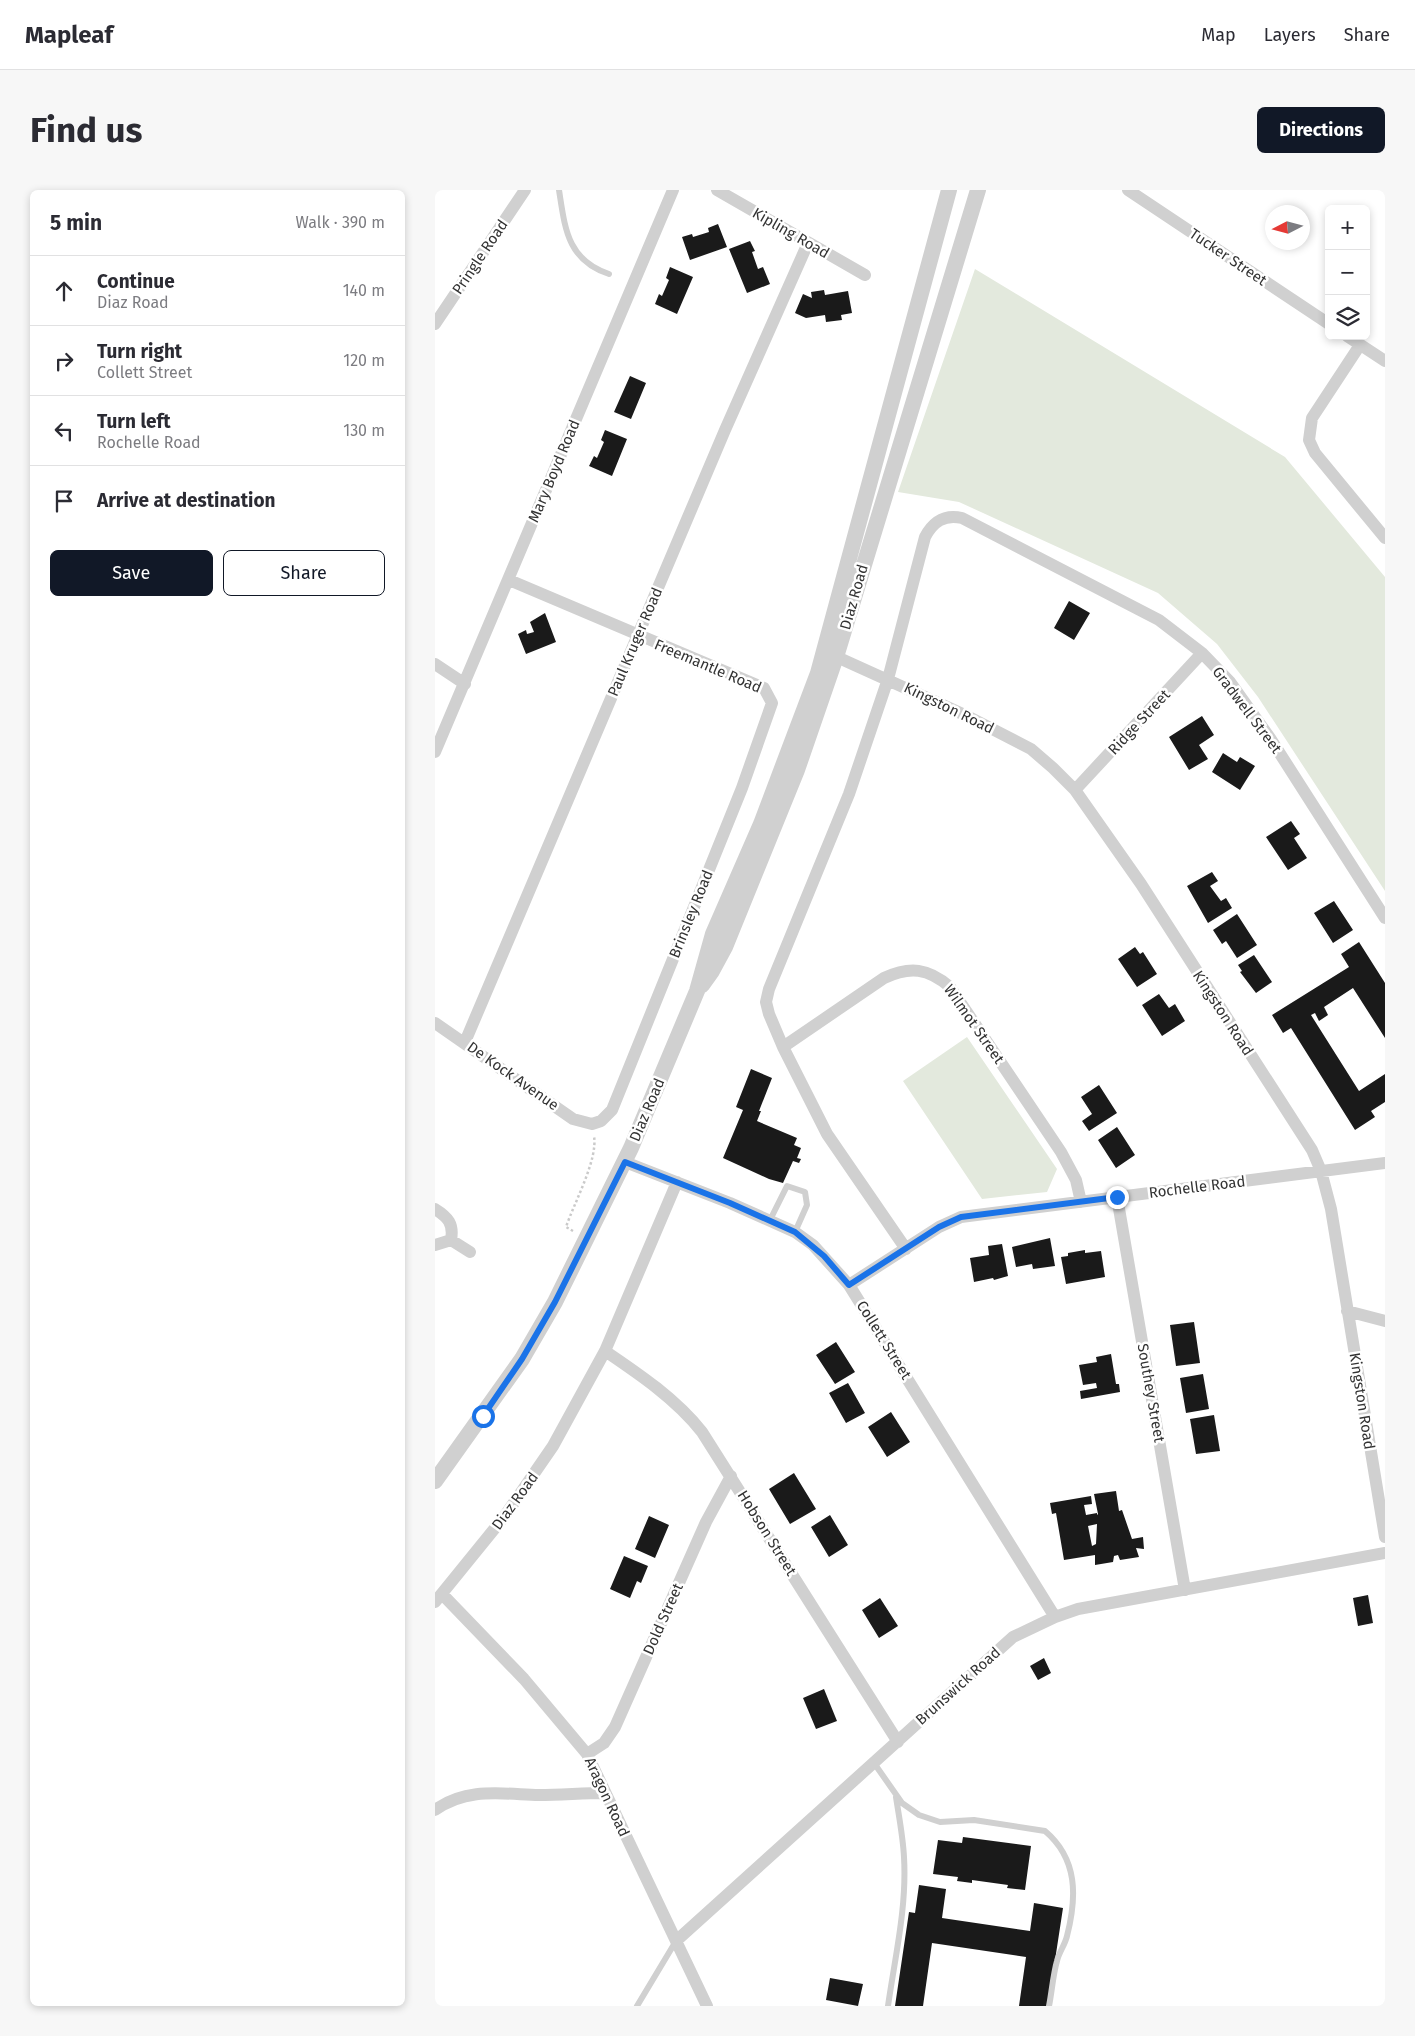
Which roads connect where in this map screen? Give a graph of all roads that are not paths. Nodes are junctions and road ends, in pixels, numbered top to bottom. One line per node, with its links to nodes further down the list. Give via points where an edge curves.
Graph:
1 (525, 190): 12 (street, Pringle Road)
2 (559, 190): 9 (lane, via 574,250 585,262)
3 (673, 190): 17 (street, Mary Boyd Road)
4 (717, 190): 8 (street, Kipling Road)
5 (949, 190): 20 (street, Diaz Road)
6 (978, 190): 20 (street, Diaz Road)
7 (1128, 190): 11 (street, Tucker Street)
8 (808, 243): 10 (street, Kipling Road); 18 (street, Paul Kruger Road)
9 (609, 274)
10 (865, 274)
11 (1325, 321)
12 (435, 324)
13 (1353, 340): 14 (street)
14 (1360, 345): 15 (street); 16 (street, via 1312,418 1309,440 1315,454)
15 (1385, 361)
16 (1385, 538)
17 (509, 580): 18 (street, Freemantle Road); 23 (street, Mary Boyd Road)
18 (638, 636): 24 (street, Freemantle Road, via 765,688); 29 (street, Paul Kruger Road)
19 (1202, 653): 22 (street, Gradwell Street, via 1159,620 1023,548 962,518 943,518 930,528 925,537); 26 (street, Ridge Street); 27 (street, Gradwell Street, via 1230,682 1270,738)
20 (830, 654): 22 (street, Kingston Road); 32 (street, Diaz Road, via 797,770 725,947 697,991)
21 (435, 664): 23 (street)
22 (888, 679): 26 (street, Kingston Road, via 1031,749); 30 (street, via 849,794 767,995 767,1008)
23 (465, 684): 25 (street, Mary Boyd Road)
24 (768, 693): 31 (street, Brinsley Road, via 772,703 769,717 615,1101 606,1117)
25 (435, 752)
26 (1075, 790): 34 (street, Kingston Road, via 1141,884 1312,1150)
27 (1385, 918)
28 (435, 1023): 29 (street, De Kock Avenue)
29 (465, 1042): 31 (street, De Kock Avenue, via 573,1119)
30 (783, 1047): 37 (street, Wilmot Street, via 899,971 913,970 939,977 950,987 1061,1152 1076,1180); 43 (street, via 827,1134)
31 (592, 1124)
32 (625, 1162): 35 (street, Collett Street); 50 (street, Diaz Road, via 584,1246 522,1359)
33 (1385, 1163): 34 (street, Rochelle Road)
34 (1321, 1171): 36 (street, Rochelle Road); 46 (street, Kingston Road, via 1331,1210)
35 (677, 1182): 39 (street, Collett Street); 48 (street, Diaz Road)
36 (1117, 1197): 37 (street, Rochelle Road); 53 (street, Southey Street)
37 (1081, 1202): 43 (street, Rochelle Road, via 961,1217)
38 (435, 1209): 41 (street, via 450,1221)
39 (770, 1220): 40 (street, Collett Street); 40 (lane, via 787,1186 805,1192 807,1205)
40 (795, 1232): 45 (street, Collett Street, via 824,1256)
41 (451, 1240): 42 (street); 44 (street)
42 (435, 1245)
43 (906, 1249): 45 (street, Rochelle Road)
44 (470, 1252)
45 (849, 1285): 55 (street, Collett Street)
46 (1347, 1311): 47 (street); 51 (street, Kingston Road)
47 (1385, 1321)
48 (605, 1351): 49 (street, Hobson Street, via 690,1417); 54 (street, Diaz Road, via 535,1476)
49 (731, 1476): 56 (street, Hobson Street); 57 (street, Dold Street, via 706,1522 615,1727 604,1743)
50 (435, 1481)
51 (1384, 1530)
52 (1385, 1553): 53 (street, Brunswick Road)
53 (1185, 1590): 55 (street, Brunswick Road, via 1079,1609)
54 (439, 1598): 57 (street, Aragon Road, via 524,1679)
55 (1055, 1617): 56 (street, Brunswick Road, via 1013,1637)
56 (898, 1742): 58 (street, Brunswick Road)
57 (587, 1754): 59 (street, Aragon Road)
58 (874, 1763): 60 (lane); 62 (street, Brunswick Road)
59 (604, 1792): 61 (street, via 541,1795 489,1792 453,1799); 62 (street, Aragon Road)
60 (896, 1795): 65 (lane, via 904,1878); 66 (lane, via 909,1810 940,1822 974,1820 1045,1831 1064,1853 1072,1871 1075,1891 1067,1938 1057,1961)
61 (435, 1810)
62 (675, 1941): 63 (lane, Brunswick Road); 64 (street, Aragon Road)
63 (637, 2006)
64 (707, 2006)
65 (888, 2006)
66 (1049, 2006)

